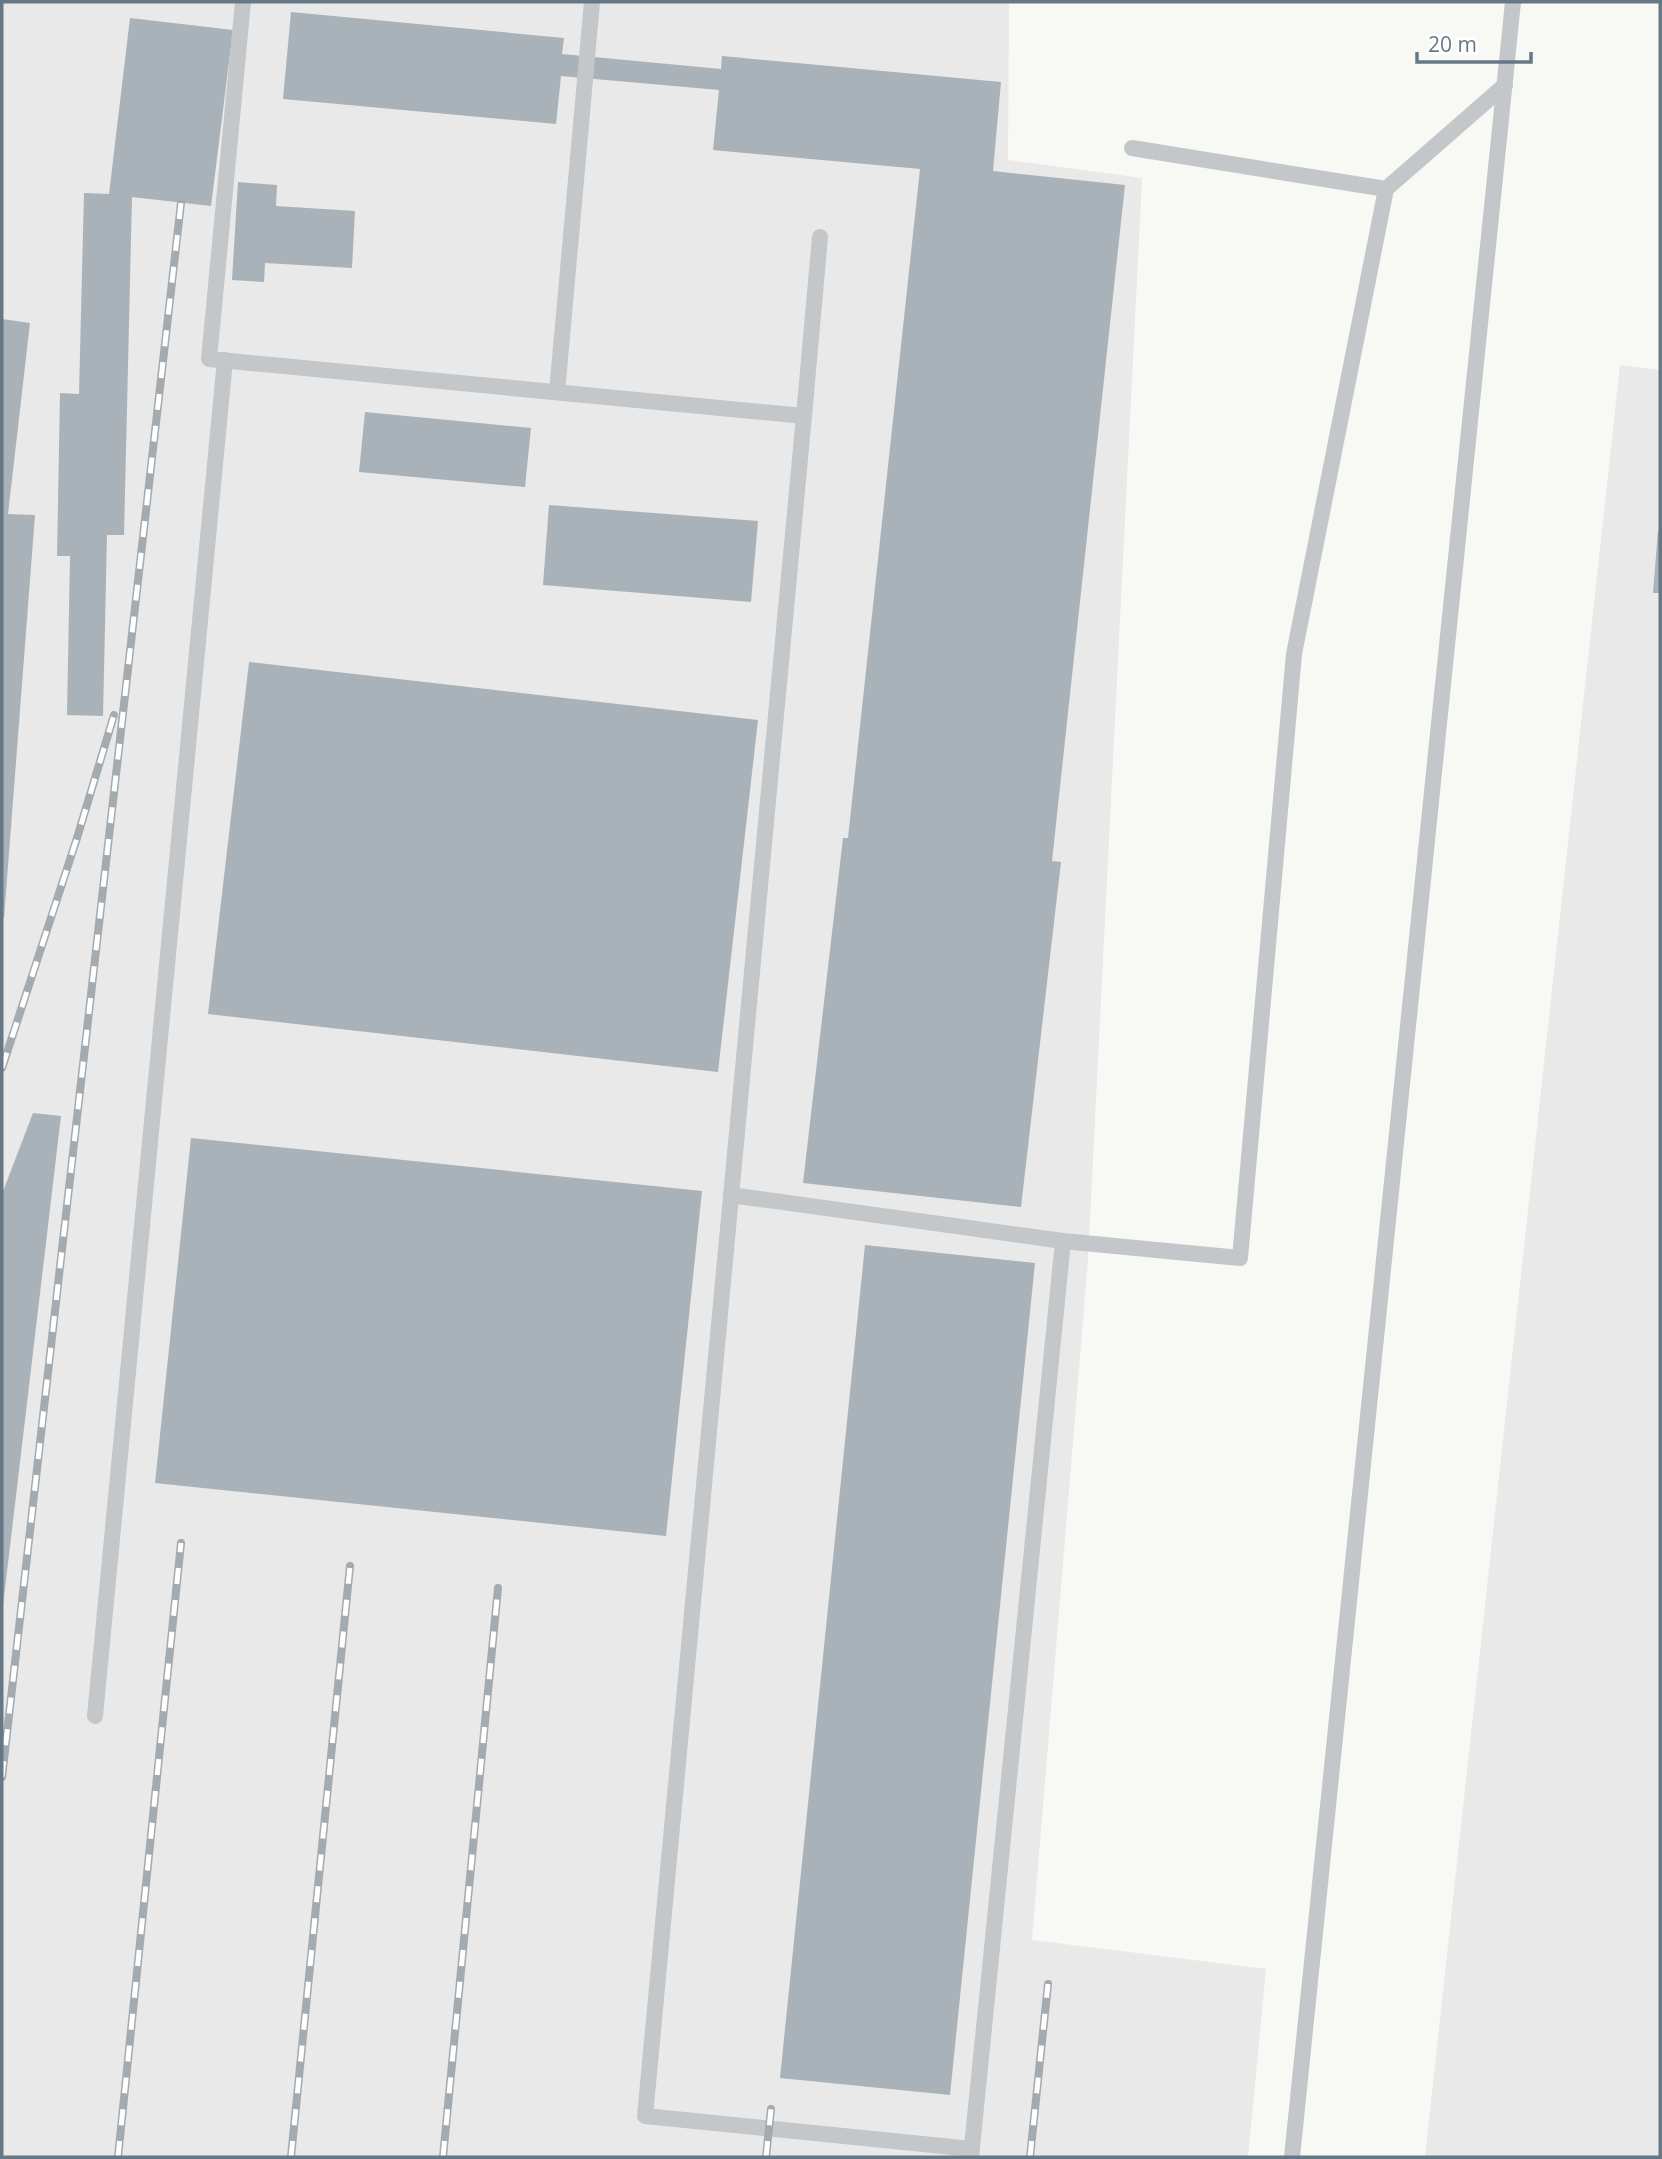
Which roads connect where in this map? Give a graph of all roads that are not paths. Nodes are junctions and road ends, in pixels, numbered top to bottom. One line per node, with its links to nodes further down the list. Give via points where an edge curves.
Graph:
1 (243, 2): 8 (lane, via 209,359)
2 (592, 2): 9 (lane)
3 (1513, 2): 4 (lane)
4 (1505, 85): 6 (lane); 15 (lane)
5 (1132, 148): 6 (lane)
6 (1386, 189): 12 (lane, via 1294,654 1240,1258)
7 (820, 237): 10 (lane)
8 (225, 360): 9 (lane); 13 (lane)
9 (557, 392): 10 (lane)
10 (804, 416): 11 (lane)
11 (731, 1195): 12 (lane); 14 (lane, via 645,2116)
12 (1063, 1241): 14 (lane)
13 (95, 1716)
14 (971, 2153)
15 (1292, 2157)

